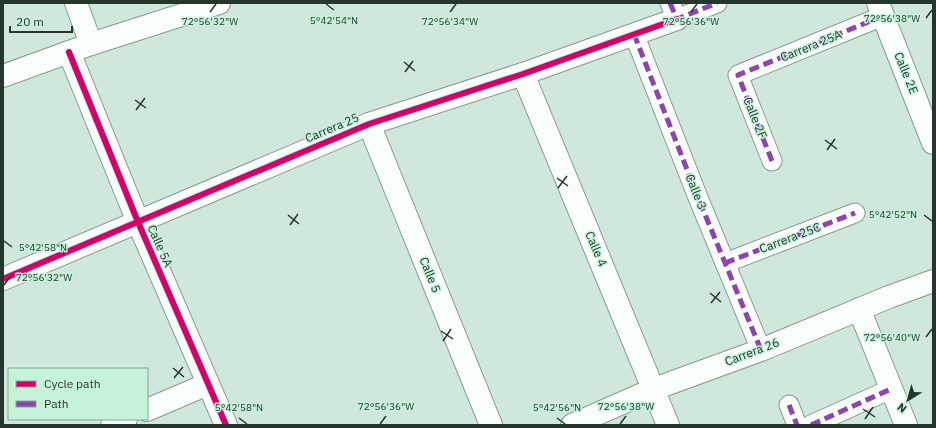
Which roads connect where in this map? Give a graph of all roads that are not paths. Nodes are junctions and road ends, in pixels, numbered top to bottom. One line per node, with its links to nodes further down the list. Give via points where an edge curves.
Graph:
1 (76, 3): 7 (street)
2 (219, 3): 7 (street)
3 (717, 3): 5 (street, Carrera 25)
4 (881, 10): 10 (street, Carrera 25A); 12 (street, Calle 2E)
5 (673, 11): 6 (street, Carrera 25)
6 (634, 34): 9 (street, Carrera 25); 18 (street, Calle 3)
7 (91, 44): 8 (street)
8 (69, 52): 11 (street); 17 (street, Calle 5A)
9 (523, 74): 13 (street, Carrera 25); 24 (street, Calle 4)
10 (738, 75): 15 (street, Calle 2F)
11 (3, 76)
12 (927, 110): 14 (street, Calle 2E)
13 (369, 124): 17 (street, Carrera 25); 31 (street, Calle 5)
14 (933, 142)
15 (772, 160)
16 (855, 213): 18 (street, Carrera 25C)
17 (138, 222): 19 (street, Carrera 25); 23 (street, Calle 5A)
18 (725, 262): 22 (street, Calle 3)
19 (3, 279)
20 (933, 281): 21 (street, Carrera 26)
21 (859, 309): 22 (street, Carrera 26); 25 (street)
22 (761, 350): 24 (street, Carrera 26)
23 (208, 384): 27 (street); 30 (street, Calle 5A)
24 (654, 389): 32 (street, Carrera 26); 33 (street, Calle 4)
25 (891, 389): 35 (street); 36 (street)
26 (789, 405): 34 (street)
27 (148, 410)
28 (124, 420): 29 (street)
29 (112, 425)
30 (226, 425)
31 (491, 425)
32 (572, 425)
33 (668, 425)
34 (797, 425)
35 (811, 425)
36 (906, 425)

